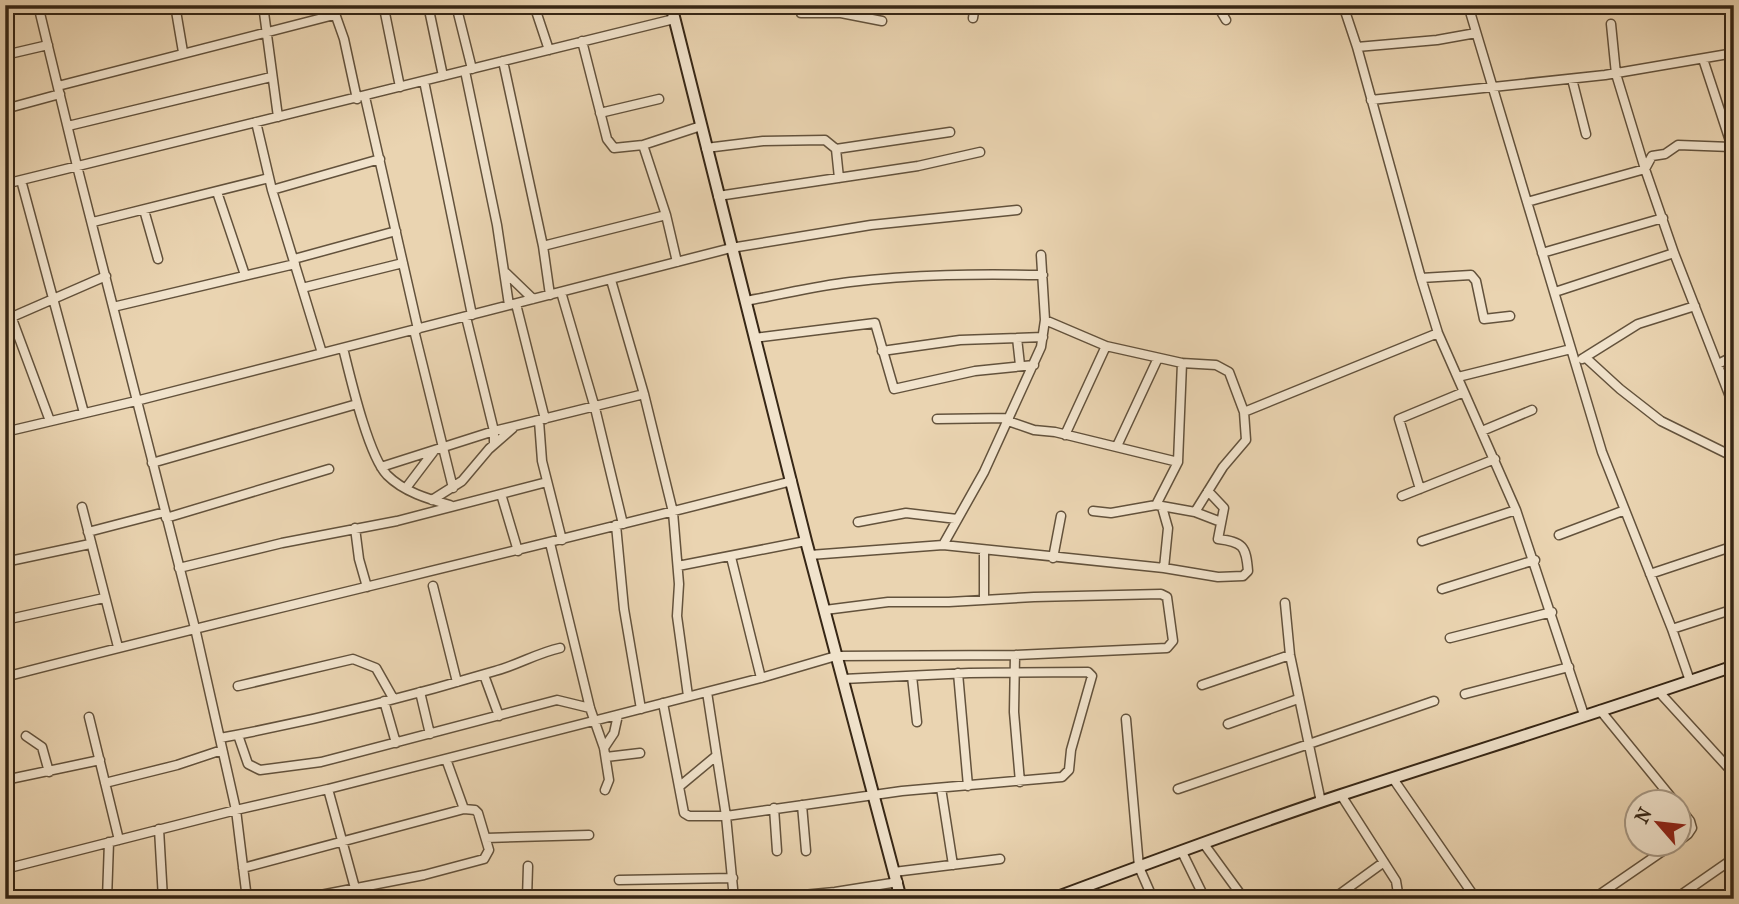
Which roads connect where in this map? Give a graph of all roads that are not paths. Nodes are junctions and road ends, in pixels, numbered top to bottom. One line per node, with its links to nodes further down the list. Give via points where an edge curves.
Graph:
1 (38, 5): 24 (street)
2 (174, 5): 27 (street)
3 (262, 5): 21 (street)
4 (332, 5): 16 (street)
5 (428, 5): 34 (street)
6 (456, 5): 32 (street)
7 (534, 5): 26 (street)
8 (687, 5): 14 (street)
9 (800, 5): 19 (street, via 801,13 841,13)
10 (975, 5): 17 (street)
11 (1217, 5): 18 (street)
12 (1343, 5): 25 (street)
13 (1468, 5): 22 (street)
14 (672, 12): 23 (street); 49 (street)
15 (385, 13): 39 (street)
16 (334, 15): 21 (street); 41 (street)
17 (973, 18)
18 (1226, 20)
19 (882, 21)
20 (1611, 23): 33 (street)
21 (266, 32): 27 (street); 35 (street)
22 (1476, 33): 25 (street); 38 (street)
23 (582, 41): 26 (street); 45 (street)
24 (48, 45): 29 (street); 40 (street)
25 (1357, 47): 43 (street)
26 (549, 50): 31 (street)
27 (183, 52): 40 (street)
28 (1734, 53): 30 (street)
29 (5, 55)
30 (1703, 59): 33 (street); 52 (street)
31 (503, 61): 32 (street); 74 (street)
32 (468, 70): 34 (street); 83 (street)
33 (1616, 74): 36 (street); 59 (street)
34 (443, 76): 37 (street)
35 (271, 77): 46 (street); 48 (street)
36 (1572, 79): 38 (street); 51 (street)
37 (424, 81): 39 (street); 100 (street)
38 (1492, 86): 43 (street); 67 (street)
39 (400, 87): 41 (street)
40 (59, 90): 44 (street); 48 (street)
41 (361, 98): 46 (street); 57 (street)
42 (659, 99): 45 (street)
43 (1371, 100): 87 (street)
44 (5, 109)
45 (600, 113): 53 (street, via 611,146)
46 (278, 117): 47 (street)
47 (256, 122): 58 (street); 60 (street)
48 (68, 126): 58 (street)
49 (701, 126): 53 (street); 54 (street)
50 (950, 132): 55 (street)
51 (1586, 134)
52 (1731, 142): 59 (street, via 1675,145 1665,154 1652,156)
53 (643, 145): 70 (street)
54 (706, 148): 55 (street, via 822,139); 66 (street)
55 (836, 149): 61 (street)
56 (980, 152): 61 (street)
57 (380, 159): 64 (street); 73 (street)
58 (77, 166): 62 (street); 72 (street)
59 (1645, 169): 67 (street); 71 (street)
60 (269, 178): 64 (street); 65 (street)
61 (839, 178): 66 (street)
62 (21, 180): 63 (street); 95 (street)
63 (5, 184)
64 (272, 190): 80 (street)
65 (218, 192): 68 (street); 84 (street)
66 (718, 196): 75 (street)
67 (1527, 202): 76 (street)
68 (144, 210): 72 (street); 79 (street)
69 (1017, 210): 75 (street, via 872,225)
70 (666, 215): 74 (street); 81 (street)
71 (1663, 218): 76 (street); 77 (street)
72 (93, 222): 86 (street)
73 (396, 230): 80 (street); 82 (street)
74 (543, 246): 92 (street)
75 (731, 248): 81 (street); 96 (street)
76 (1542, 253): 91 (street)
77 (1674, 253): 91 (street); 98 (street)
78 (1041, 255): 85 (street)
79 (158, 259)
80 (294, 261): 84 (street); 89 (street)
81 (677, 262): 88 (street)
82 (403, 263): 89 (street); 104 (street)
83 (506, 273): 93 (street); 97 (street)
84 (245, 275): 99 (street)
85 (1043, 275): 96 (street, via 890,278); 103 (street)
86 (106, 276): 95 (street); 99 (street)
87 (1421, 278): 101 (street, via 1471,275 1484,319); 105 (street)
88 (611, 279): 90 (street); 124 (street)
89 (302, 288): 113 (street)
90 (561, 292): 92 (street); 128 (street)
91 (1555, 292): 111 (street)
92 (550, 295): 93 (street)
93 (533, 299): 97 (street)
94 (5, 300): 102 (street)
95 (53, 300): 102 (street); 131 (street)
96 (745, 301): 107 (street)
97 (513, 304): 100 (street); 134 (street)
98 (1695, 306): 115 (street, via 1638,324); 119 (street)
99 (113, 307): 125 (street)
100 (469, 316): 104 (street); 137 (street)
101 (1510, 316)
102 (9, 318): 135 (street)
103 (1045, 320): 106 (street); 109 (street)
104 (416, 329): 110 (street); 143 (street)
105 (1438, 332): 122 (street); 130 (street)
106 (1043, 337): 108 (street); 121 (street)
107 (754, 338): 112 (street, via 874,323); 150 (street)
108 (1017, 338): 112 (street); 120 (street)
109 (1106, 346): 116 (street); 140 (street)
110 (343, 348): 113 (street); 126 (street)
111 (1572, 349): 117 (street); 122 (street)
112 (882, 351): 120 (street, via 894,390)
113 (322, 353): 125 (street)
114 (1734, 356): 119 (street)
115 (1585, 357): 117 (street); 144 (street, via 1661,421)
116 (1158, 358): 118 (street); 142 (street)
117 (1576, 361): 164 (street, via 1602,452)
118 (1182, 363): 130 (street, via 1226,369); 146 (street)
119 (1718, 364): 127 (street)
120 (1020, 365): 121 (street)
121 (1034, 365): 133 (street)
122 (1458, 377): 123 (street)
123 (1464, 392): 138 (street); 154 (street, via 1399,419)
124 (644, 394): 128 (street); 165 (street)
125 (136, 401): 131 (street); 147 (street)
126 (357, 404): 147 (street); 148 (street)
127 (1734, 407)
128 (594, 408): 134 (street); 172 (street)
129 (1532, 410): 138 (street)
130 (1244, 412): 155 (street, via 1246,440)
131 (84, 413): 135 (street)
132 (937, 419): 133 (street)
133 (1008, 419): 140 (street, via 1034,430); 169 (street)
134 (542, 420): 136 (street); 151 (street, via 540,443)
135 (50, 421): 139 (street)
136 (515, 426): 137 (street); 141 (street)
137 (494, 431): 141 (street); 143 (street)
138 (1482, 431): 145 (street)
139 (5, 432)
140 (1065, 435): 142 (street)
141 (494, 444): 153 (street)
142 (1116, 446): 146 (street)
143 (438, 449): 148 (street); 152 (street); 153 (street)
144 (1734, 457)
145 (1494, 458): 154 (street); 163 (street)
146 (1178, 462): 160 (street)
147 (152, 463): 167 (street)
148 (381, 467): 152 (street)
149 (330, 469): 167 (street)
150 (792, 481): 165 (street); 177 (street)
151 (547, 482): 156 (street); 176 (street)
152 (406, 488): 158 (street)
153 (453, 488): 158 (street)
154 (1420, 489): 157 (street)
155 (1208, 491): 166 (street); 171 (street, via 1223,506)
156 (501, 494): 159 (street); 184 (street)
157 (1402, 496)
158 (432, 500): 159 (street)
159 (453, 506): 173 (street)
160 (1159, 506): 162 (street, via 1111,513); 166 (street); 192 (street, via 1168,528)
161 (82, 508): 174 (street)
162 (1093, 510)
163 (1516, 510): 178 (street); 188 (street)
164 (1625, 510): 175 (street); 193 (street)
165 (673, 512): 172 (street); 190 (street)
166 (1195, 512): 171 (street)
167 (165, 515): 174 (street); 191 (street)
168 (1061, 516): 187 (street)
169 (957, 519): 170 (street, via 906,513); 181 (street)
170 (858, 522)
171 (1222, 522): 192 (street, via 1218,539 1236,542 1244,549 1246,574 1218,577)
172 (620, 525): 176 (street); 238 (street, via 624,609)
173 (355, 528): 191 (street); 195 (street)
174 (88, 532): 179 (street)
175 (1559, 535)
176 (562, 540): 180 (street)
177 (806, 541): 185 (street); 186 (street)
178 (1422, 541)
179 (90, 544): 189 (street); 197 (street)
180 (550, 544): 184 (street); 237 (street)
181 (943, 545): 183 (street); 185 (street)
182 (1734, 546): 193 (street)
183 (984, 550): 187 (street); 198 (street)
184 (518, 551): 195 (street)
185 (810, 555): 201 (street)
186 (731, 557): 190 (street); 221 (street)
187 (1053, 558): 192 (street)
188 (1535, 560): 196 (street); 202 (street)
189 (5, 562)
190 (678, 566): 231 (street, via 677,616)
191 (179, 568): 204 (street)
192 (1164, 568)
193 (1650, 574): 205 (street)
194 (433, 586): 224 (street)
195 (367, 587): 204 (street)
196 (1442, 589)
197 (104, 598): 203 (street); 207 (street)
198 (984, 600): 201 (street, via 888,602); 209 (street, via 1167,597 1173,641 1169,647)
199 (1285, 603): 212 (street)
200 (1734, 609): 205 (street)
201 (825, 610): 210 (street)
202 (1552, 612): 206 (street); 214 (street)
203 (5, 620)
204 (195, 628): 207 (street); 251 (street)
205 (1672, 629): 223 (street)
206 (1450, 638)
207 (118, 647): 220 (street)
208 (560, 648): 218 (street)
209 (1015, 655): 211 (street); 215 (street)
210 (836, 656): 211 (street); 221 (street); 222 (street)
211 (966, 656): 217 (street)
212 (1290, 656): 225 (street); 233 (street)
213 (1734, 666): 223 (street)
214 (1569, 667): 230 (street); 241 (street)
215 (1014, 672): 217 (street); 266 (street); 266 (street, via 1092,675 1067,773 1060,778)
216 (958, 673): 217 (street); 219 (street); 269 (street)
217 (969, 673)
218 (484, 674): 224 (street); 242 (street)
219 (912, 676): 222 (street); 246 (street)
220 (5, 677)
221 (761, 678): 228 (street)
222 (844, 679): 275 (street)
223 (1690, 681): 229 (street)
224 (457, 682): 227 (street)
225 (1202, 685)
226 (238, 686): 232 (street, via 353,659 376,668)
227 (420, 692): 232 (street); 248 (street)
228 (707, 692): 231 (street); 257 (street)
229 (1660, 693): 239 (street); 263 (street)
230 (1465, 694)
231 (688, 696): 236 (street)
232 (393, 698): 234 (street)
233 (1298, 699): 247 (street); 253 (street)
234 (384, 701): 249 (street); 252 (street)
235 (1434, 701): 253 (street)
236 (663, 703): 238 (street); 260 (street)
237 (590, 708): 242 (street, via 557,699); 245 (street)
238 (641, 709): 240 (street)
239 (1600, 710): 241 (street); 271 (street)
240 (618, 715): 245 (street); 255 (street)
241 (1584, 715): 265 (street)
242 (499, 716): 248 (street)
243 (89, 717): 259 (street)
244 (1126, 719): 299 (street)
245 (596, 720): 255 (street); 258 (street)
246 (917, 722)
247 (1228, 724)
248 (430, 734): 252 (street)
249 (238, 735): 251 (street); 252 (street, via 245,760 260,770 321,762)
250 (26, 736): 261 (street, via 42,747)
251 (220, 738): 254 (street)
252 (396, 743)
253 (1308, 745): 273 (street); 277 (street)
254 (222, 750): 267 (street); 280 (street)
255 (605, 752): 256 (street); 274 (street, via 609,780)
256 (640, 752)
257 (716, 755): 262 (street); 282 (street)
258 (446, 759): 272 (street); 281 (street)
259 (100, 761): 261 (street); 267 (street)
260 (676, 766): 262 (street); 268 (street)
261 (49, 772): 264 (street)
262 (695, 773): 268 (street)
263 (1734, 774)
264 (5, 780)
265 (1394, 780): 276 (street); 322 (street)
266 (1020, 782): 269 (street)
267 (105, 783): 286 (street)
268 (680, 786): 282 (street, via 686,815)
269 (968, 786): 270 (street)
270 (941, 788): 275 (street); 297 (street)
271 (1663, 788)
272 (328, 789): 280 (street); 287 (street)
273 (1178, 789)
274 (605, 790)
275 (875, 794): 278 (street); 302 (street)
276 (1341, 795): 277 (street); 296 (street)
277 (1321, 802): 289 (street)
278 (802, 805): 279 (street); 291 (street)
279 (774, 808): 282 (street); 290 (street)
280 (236, 810): 283 (street); 300 (street)
281 (464, 810): 285 (street, via 476,811); 287 (street)
282 (726, 816): 303 (street)
283 (159, 829): 286 (street); 309 (street)
284 (589, 835): 285 (street)
285 (486, 838): 305 (street, via 489,853 481,861)
286 (119, 840): 288 (street)
287 (343, 841): 300 (street); 305 (street)
288 (109, 842): 301 (street); 308 (street)
289 (1204, 844): 292 (street); 319 (street)
290 (777, 851)
291 (806, 851)
292 (1182, 852): 299 (street); 318 (street)
293 (1654, 858): 323 (street)
294 (1734, 858): 324 (street)
295 (1000, 859): 297 (street)
296 (1384, 862): 320 (street); 321 (street, via 1398,887)
297 (953, 865): 302 (street)
298 (528, 866): 313 (street)
299 (1139, 867): 307 (street); 317 (street)
300 (243, 868): 310 (street)
301 (5, 869)
302 (896, 877): 306 (street); 316 (street)
303 (733, 878): 304 (street); 314 (street)
304 (619, 880)
305 (356, 888): 311 (street); 312 (street)
306 (835, 896): 315 (street)
307 (1057, 898)
308 (107, 899)
309 (163, 899)
310 (247, 899)
311 (300, 899)
312 (358, 899)
313 (527, 899)
314 (734, 899)
315 (760, 899)
316 (901, 899)
317 (1153, 899)
318 (1205, 899)
319 (1244, 899)
320 (1333, 899)
321 (1399, 899)
322 (1476, 899)
323 (1593, 899)
324 (1675, 899)

